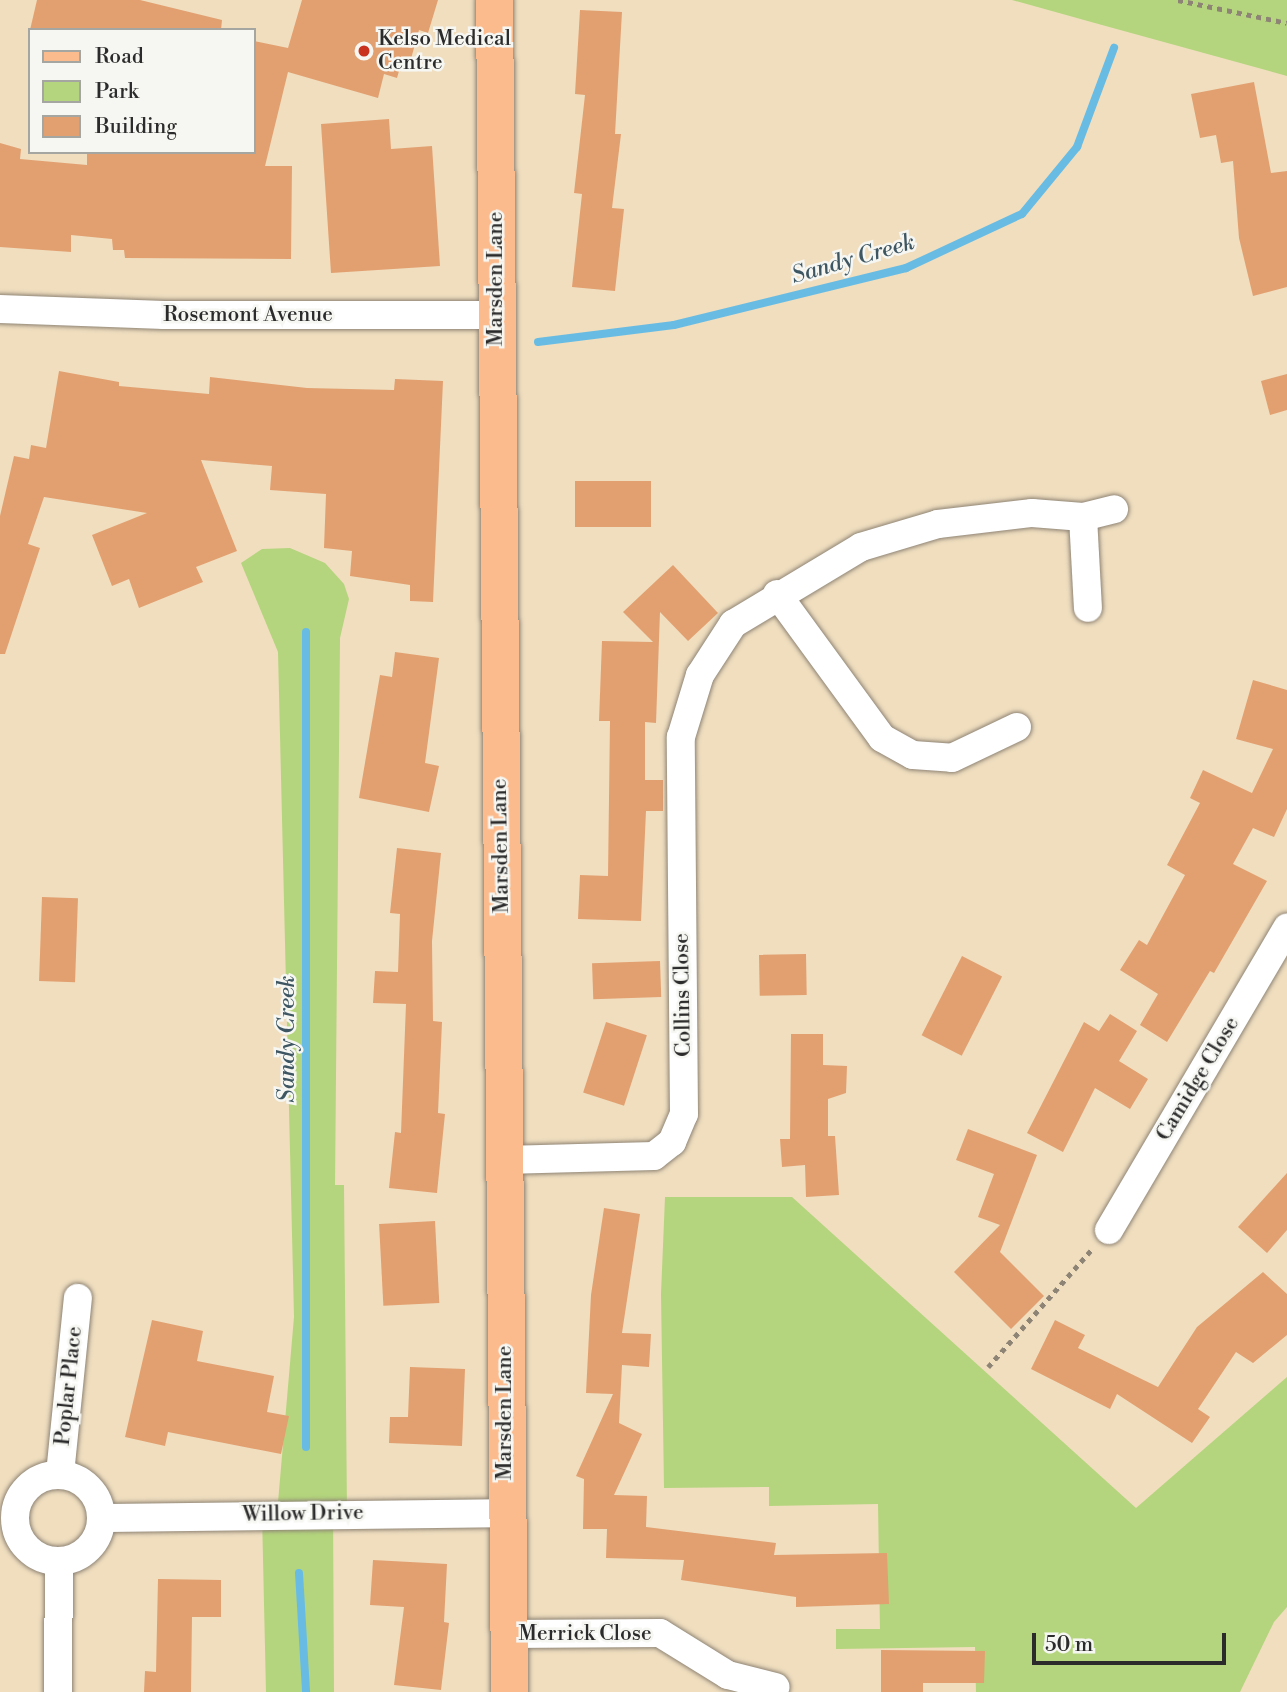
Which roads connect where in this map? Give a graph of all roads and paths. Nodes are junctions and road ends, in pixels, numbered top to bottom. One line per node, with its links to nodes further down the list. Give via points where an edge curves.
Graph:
1 (494, 0): 5 (main road, Marsden Lane)
2 (1178, 0): 3 (path)
3 (1287, 23)
4 (0, 309): 5 (street, Rosemont Avenue, via 164,315)
5 (496, 316): 12 (main road, Marsden Lane)
6 (1114, 509): 7 (street, Collins Close)
7 (1083, 517): 8 (street, Collins Close, via 1032,513 938,524 861,547); 9 (street)
8 (778, 593): 10 (street, via 882,738 913,755 953,758); 12 (street, Collins Close, via 733,624 700,675 681,737 684,1114 672,1142 654,1156)
9 (1088, 608)
10 (1017, 727)
11 (1287, 928): 13 (street, Camidge Close)
12 (504, 1160): 17 (main road, Marsden Lane)
13 (1109, 1230): 15 (path)
14 (78, 1298): 16 (street, Poplar Place)
15 (988, 1367)
16 (60, 1474): 18 (street, via 90,1488); 19 (street, via 42,1477 26,1488)
17 (505, 1513): 18 (street, Willow Drive); 21 (main road, Marsden Lane)
18 (101, 1518): 20 (street, via 89,1548)
19 (7, 1522): 20 (street, via 29,1550)
20 (59, 1561): 23 (street)
21 (507, 1634): 22 (street, Merrick Close, via 660,1633 728,1675); 24 (main road, Marsden Lane)
22 (775, 1687)
23 (58, 1692)
24 (509, 1692)

